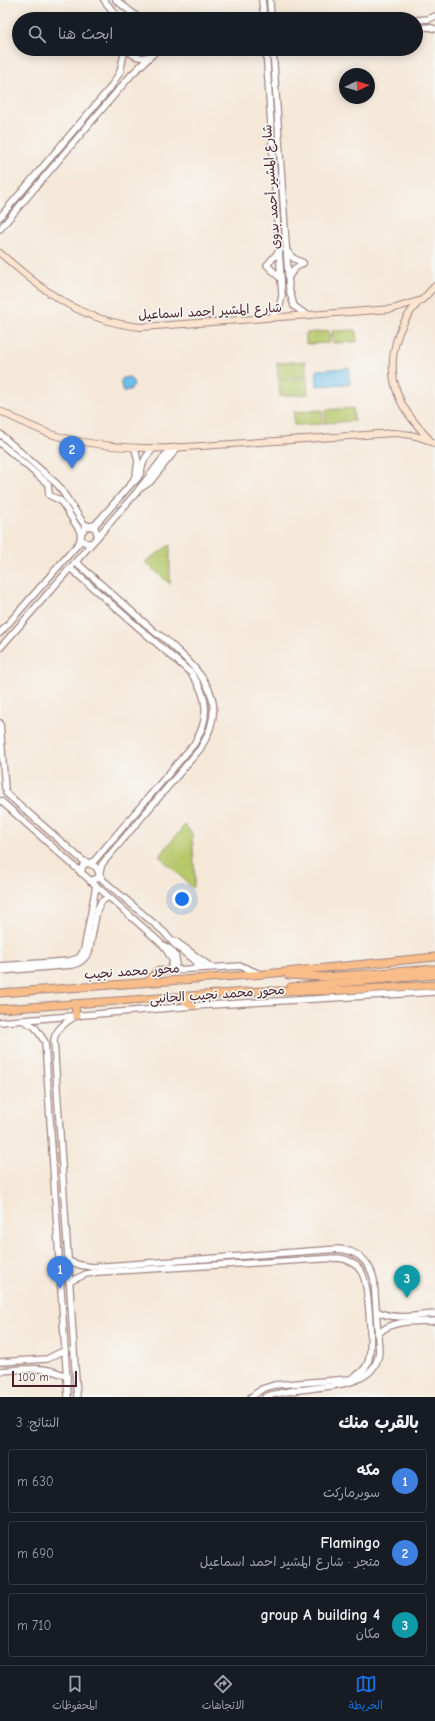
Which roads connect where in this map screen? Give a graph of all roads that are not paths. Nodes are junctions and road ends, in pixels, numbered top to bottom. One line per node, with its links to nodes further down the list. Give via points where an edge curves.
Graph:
1 (104, 0): 5 (street)
2 (116, 0): 6 (street)
3 (262, 0): 7 (street)
4 (270, 0): 8 (street)
5 (113, 12)
6 (131, 12)
7 (263, 12)
8 (271, 12)
9 (435, 16): 10 (street)
10 (423, 19)
11 (423, 27): 12 (street)
12 (435, 29)
13 (124, 56): 19 (street, via 120,72 110,88)
14 (135, 56): 15 (street)
15 (146, 56)
16 (151, 56): 20 (street, via 132,74)
17 (267, 56): 21 (street, شارع المشير أحمد بدوى)
18 (273, 56): 21 (street, شارع المشير أحمد بدوى)
19 (0, 217)
20 (0, 229)
21 (283, 250): 23 (street, شارع المشير أحمد بدوى); 23 (street, via 266,265); 23 (street, via 303,262)
22 (0, 253): 29 (main road, شارع المشير احمد اسماعيل, via 53,296 76,310 108,322 142,327)
23 (285, 279): 28 (street, شارع المشير أحمد بدوى, via 291,301 298,310); 29 (street, شارع المشير أحمد بدوى, via 282,300 278,310)
24 (435, 286): 25 (main road, شارع المشير احمد اسماعيل)
25 (422, 300): 26 (main road, شارع المشير احمد اسماعيل); 27 (main road)
26 (407, 306): 27 (main road); 28 (main road, شارع المشير احمد اسماعيل, via 388,310)
27 (411, 312): 31 (main road, via 397,336 393,373 402,403)
28 (308, 316): 29 (main road, شارع المشير احمد اسماعيل)
29 (270, 318)
30 (0, 411): 38 (main road, via 56,436)
31 (419, 429): 33 (main road); 34 (main road)
32 (0, 434): 45 (street, via 58,485 84,524)
33 (412, 435): 34 (main road); 37 (main road, via 394,433)
34 (429, 440): 36 (main road)
35 (0, 443): 47 (street, via 48,484 50,495 61,501 79,529)
36 (435, 444)
37 (178, 447): 40 (main road); 42 (street)
38 (135, 448): 39 (main road); 41 (street)
39 (154, 448): 40 (main road); 41 (street)
40 (171, 448): 42 (street)
41 (139, 472): 42 (street); 43 (street)
42 (148, 480): 44 (street)
43 (130, 485): 44 (street); 45 (street, via 96,524)
44 (137, 491): 46 (street)
45 (89, 527): 46 (street, via 95,528); 47 (street, via 82,532)
46 (98, 536): 48 (street)
47 (81, 539): 48 (street, via 86,544); 51 (street)
48 (91, 543): 49 (street)
49 (76, 562): 50 (street); 52 (street)
50 (70, 568): 53 (street); 55 (street)
51 (0, 633)
52 (162, 636): 53 (street); 54 (street)
53 (156, 643): 56 (street)
54 (170, 643): 56 (street, via 169,647); 62 (street, via 205,679 213,703 211,727 200,749 102,864)
55 (0, 648)
56 (164, 649): 60 (street, via 198,682 205,702 204,724 194,744)
57 (0, 723): 58 (street)
58 (4, 789): 59 (street, via 5,798); 60 (street, via 82,860)
59 (0, 801): 61 (street)
60 (89, 863): 61 (street, via 81,867); 62 (street)
61 (81, 873): 63 (street)
62 (100, 873): 63 (street, via 96,880); 66 (street, via 105,881)
63 (90, 881): 64 (street)
64 (96, 886): 65 (street); 70 (street, via 84,950 78,958 69,961)
65 (108, 897): 67 (street); 75 (street, via 99,905 89,952 85,959 72,965)
66 (164, 932): 67 (street); 68 (street, via 171,939)
67 (157, 940): 68 (street, via 164,946)
68 (172, 947): 71 (street); 72 (street); 74 (street, via 177,958)
69 (435, 957): 77 (main road, محور محمد نجيب)
70 (0, 966)
71 (211, 967): 72 (street, محور محمد نجيب الجانبى); 77 (street, محور محمد نجيب الجانبى, via 242,966)
72 (203, 968): 74 (street, محور محمد نجيب الجانبى)
73 (435, 969): 77 (main road, محور محمد نجيب, via 324,977)
74 (172, 970): 76 (street, محور محمد نجيب الجانبى)
75 (0, 971)
76 (157, 971): 79 (main road)
77 (263, 974): 79 (main road, محور محمد نجيب)
78 (435, 975): 81 (main road, via 325,983)
79 (147, 982): 82 (main road, محور محمد نجيب)
80 (435, 984): 81 (main road, via 326,991)
81 (261, 991): 84 (main road)
82 (0, 992)
83 (435, 992): 86 (street, محور محمد نجيب الجانبى)
84 (180, 997): 85 (main road); 86 (main road)
85 (75, 1004): 87 (main road); 88 (main road)
86 (193, 1006): 88 (street, محور محمد نجيب الجانبى)
87 (0, 1009)
88 (76, 1016): 89 (street, محور محمد نجيب الجانبى); 91 (street)
89 (21, 1020): 90 (street, محور محمد نجيب الجانبى); 92 (street, via 35,1027)
90 (0, 1022)
91 (54, 1037): 92 (street); 94 (street)
92 (44, 1038): 93 (street)
93 (54, 1190): 94 (street); 105 (street)
94 (63, 1190): 96 (street)
95 (277, 1254): 96 (street, via 92,1267); 97 (street); 99 (street, via 340,1249 355,1253 370,1268)
96 (68, 1260): 98 (street)
97 (278, 1261): 98 (street, via 92,1272); 100 (street, via 338,1258 350,1261 360,1269)
98 (69, 1282): 112 (street)
99 (376, 1293): 100 (street); 101 (street)
100 (367, 1294): 106 (street)
101 (377, 1311): 102 (street, via 395,1317); 104 (street)
102 (435, 1314)
103 (435, 1321): 104 (street, via 396,1323 387,1326)
104 (378, 1334): 107 (street)
105 (65, 1350): 108 (street, via 47,1359); 110 (street)
106 (370, 1351): 107 (street); 113 (street, via 365,1368 350,1379 274,1385 262,1389)
107 (379, 1351): 114 (street, via 374,1370 359,1384 346,1388 281,1392)
108 (0, 1362)
109 (0, 1371): 110 (street, via 48,1369)
110 (67, 1377): 111 (street)
111 (68, 1397)
112 (77, 1397)
113 (251, 1397)
114 (265, 1397)

